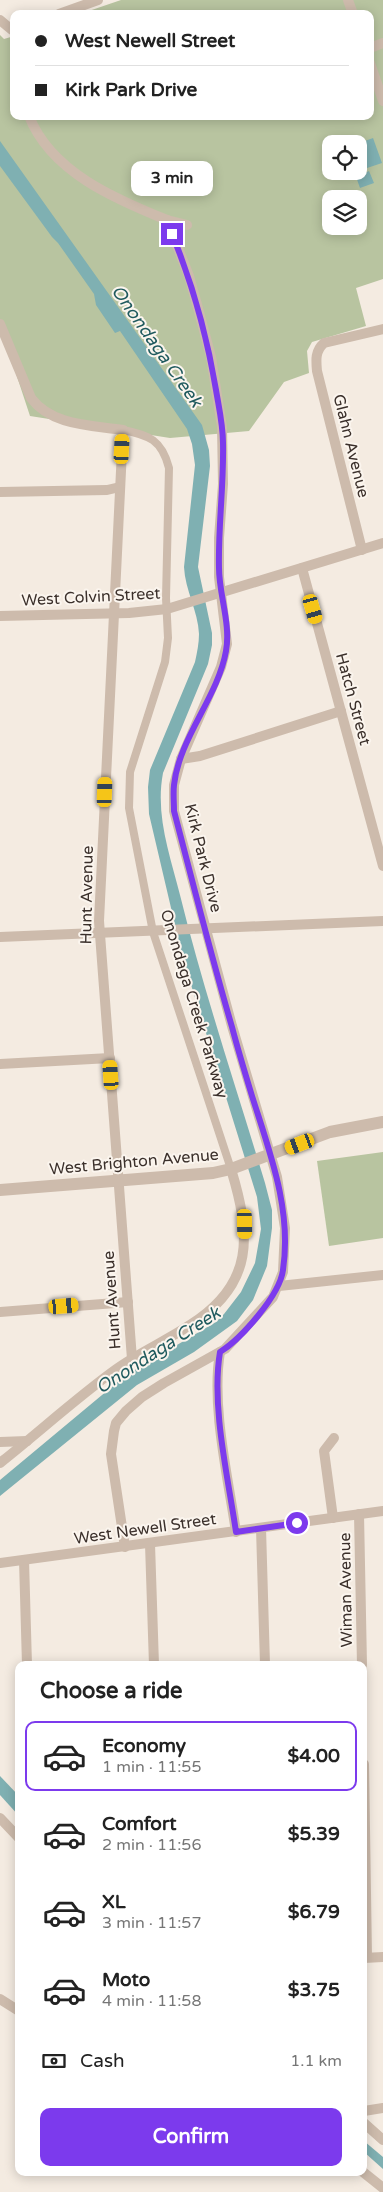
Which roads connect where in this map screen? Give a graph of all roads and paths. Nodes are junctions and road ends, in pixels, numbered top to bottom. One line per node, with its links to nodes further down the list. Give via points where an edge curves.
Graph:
1 (98, 0): 2 (street)
2 (70, 10)
3 (0, 20): 4 (street)
4 (10, 28)
5 (374, 75): 6 (street)
6 (383, 101)
7 (31, 120): 8 (street, via 46,145 69,169)
8 (167, 220): 9 (street); 18 (street, Kirk Park Drive, via 198,308 222,427)
9 (187, 225)
10 (0, 324): 12 (street, Onondaga Creek Parkway, via 31,398 39,408 69,422)
11 (382, 332): 16 (street, Glahn Avenue, via 324,343 316,357)
12 (123, 430): 13 (street, Hunt Avenue); 19 (street, Onondaga Creek Parkway, via 144,434 157,443 165,453 169,468)
13 (120, 487): 14 (street); 20 (street, Hunt Avenue)
14 (0, 492)
15 (383, 543): 16 (street, West Colvin Street)
16 (362, 550): 17 (street, West Colvin Street)
17 (302, 568): 18 (street, West Colvin Street); 22 (street, Hatch Street)
18 (220, 592): 19 (street, West Colvin Street); 23 (street, Kirk Park Drive, via 226,627 226,653)
19 (167, 609): 20 (street, West Colvin Street); 27 (street, Onondaga Creek Parkway, via 165,662 130,772 129,808)
20 (114, 614): 21 (street, West Colvin Street); 28 (street, Hunt Avenue, via 99,894)
21 (0, 616)
22 (342, 710): 23 (street, via 200,756); 24 (street, Hatch Street)
23 (181, 759): 26 (street, Kirk Park Drive, via 174,785 174,811)
24 (383, 866)
25 (383, 921): 26 (street)
26 (206, 929): 27 (street); 33 (street, Kirk Park Drive)
27 (152, 932): 28 (street); 34 (street, Onondaga Creek Parkway)
28 (100, 933): 29 (street); 30 (street, Hunt Avenue)
29 (0, 937)
30 (110, 1058): 31 (street); 35 (street, Hunt Avenue)
31 (0, 1064)
32 (383, 1122): 33 (street, West Brighton Avenue, via 345,1128)
33 (267, 1156): 34 (street, West Brighton Avenue); 38 (street, Kirk Park Drive, via 278,1177 285,1228 283,1272)
34 (236, 1167): 35 (street, West Brighton Avenue, via 213,1173); 42 (street, via 245,1224 245,1244 237,1275 225,1295 204,1316)
35 (119, 1181): 36 (street, West Brighton Avenue); 39 (street, Hunt Avenue)
36 (0, 1190)
37 (383, 1275): 38 (street)
38 (279, 1286): 41 (street, Kirk Park Drive, via 238,1337)
39 (128, 1302): 40 (street); 42 (street, Hunt Avenue)
40 (0, 1312)
41 (220, 1352): 51 (street, via 216,1388 218,1411); 53 (street, Kirk Park Drive, via 142,1397 116,1423 111,1454)
42 (132, 1359): 44 (street)
43 (334, 1438): 49 (street, via 324,1451)
44 (28, 1441): 45 (street); 46 (street)
45 (0, 1442)
46 (0, 1463)
47 (383, 1511): 48 (street, West Newell Street)
48 (359, 1514): 49 (street, West Newell Street); 59 (street, Wiman Avenue)
49 (333, 1518): 50 (street, West Newell Street)
50 (261, 1528): 51 (street, West Newell Street); 58 (street)
51 (236, 1532): 52 (street, West Newell Street)
52 (150, 1544): 53 (street, West Newell Street); 57 (street)
53 (125, 1547): 54 (street, West Newell Street)
54 (24, 1560): 55 (street, West Newell Street); 56 (street)
55 (0, 1563)
56 (28, 1661)
57 (154, 1661)
58 (264, 1661)
59 (362, 1661)
60 (0, 1818): 61 (street)
61 (15, 1834)
62 (383, 1957): 63 (street)
63 (367, 1958)
64 (0, 1999): 65 (street)
65 (15, 2008)
66 (383, 2108): 67 (street)
67 (367, 2111)
68 (367, 2126): 69 (street)
69 (383, 2140)
70 (367, 2175): 71 (street)
71 (383, 2188)

